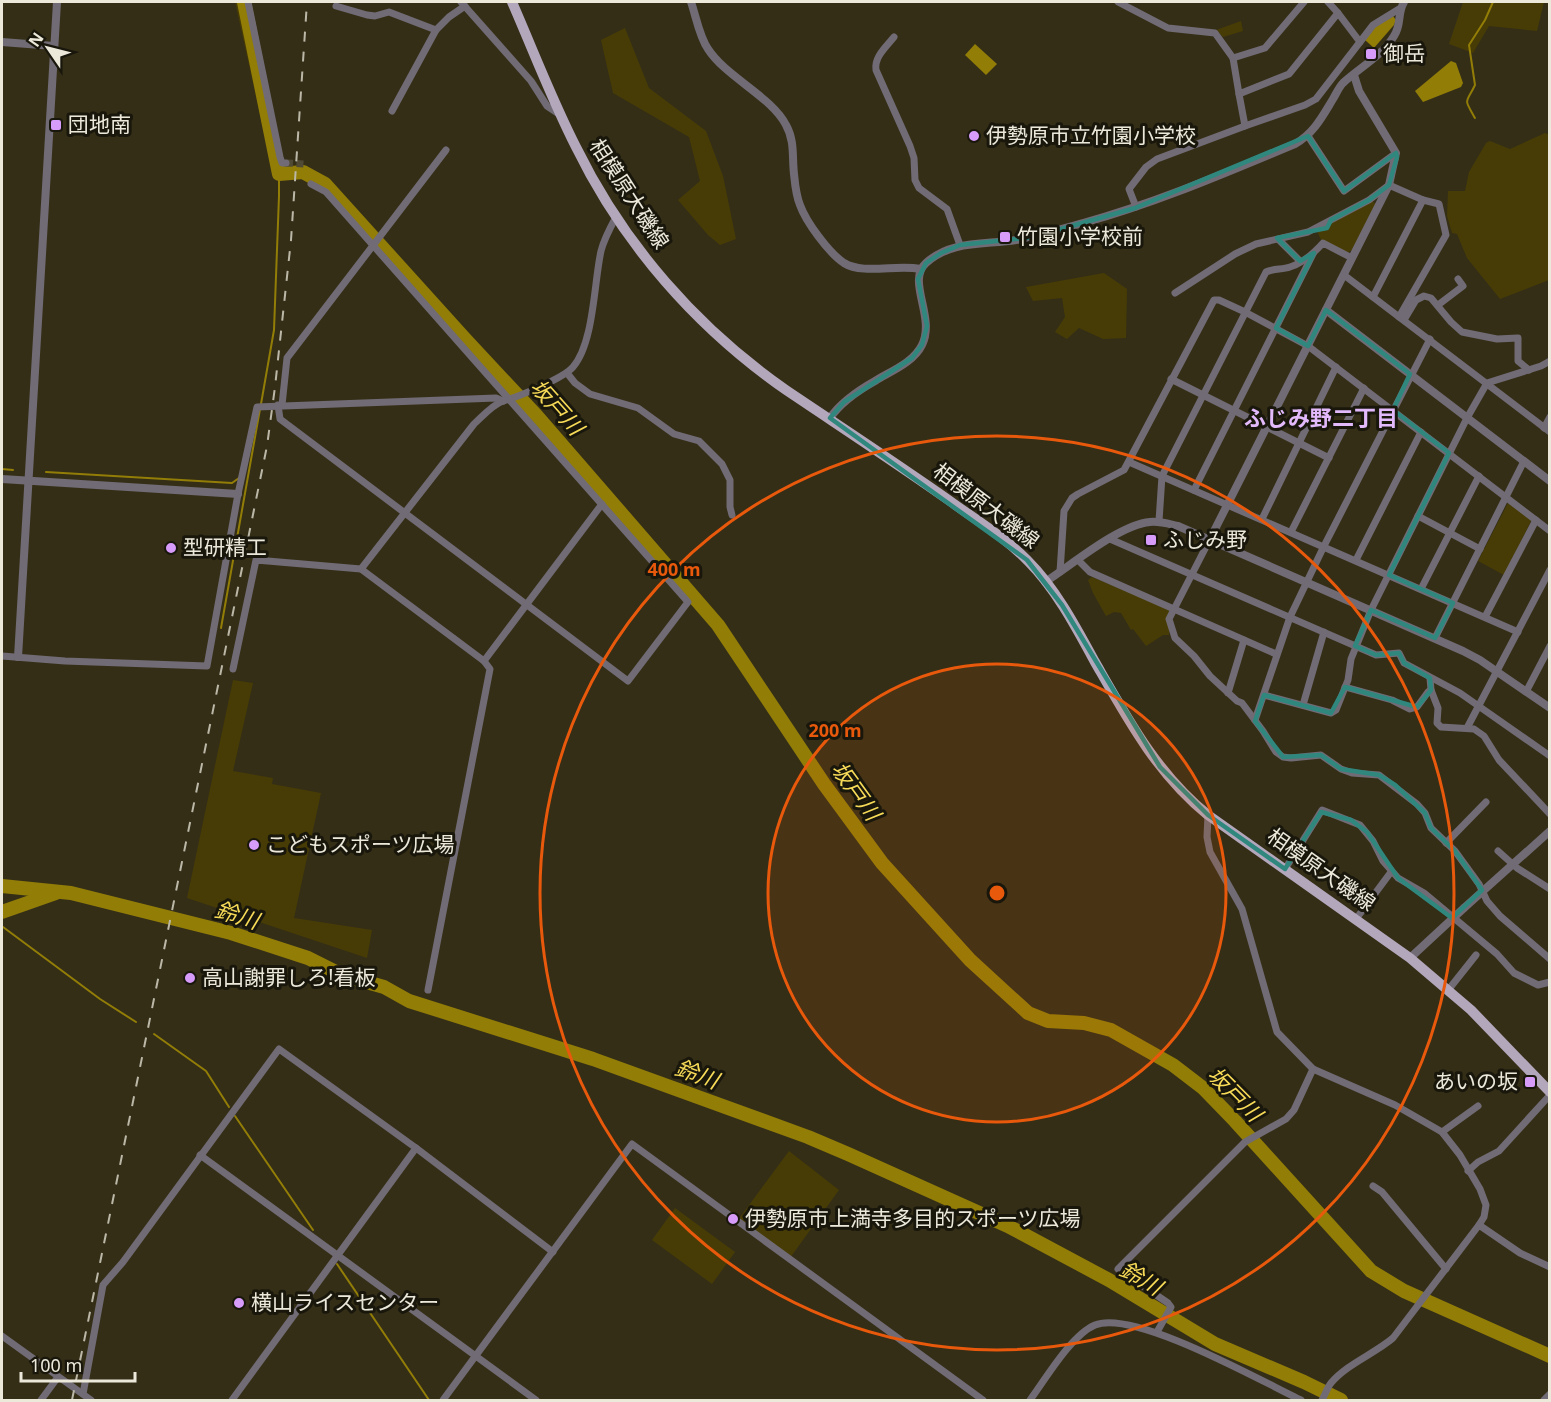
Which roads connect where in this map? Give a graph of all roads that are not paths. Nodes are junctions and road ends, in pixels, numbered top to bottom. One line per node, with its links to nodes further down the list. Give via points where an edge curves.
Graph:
1 (57, 2): 16 (street)
2 (248, 2): 26 (street, via 280,157)
3 (512, 2): 21 (main road, 相模原大磯線)
4 (691, 2): 38 (street, via 706,48 785,122 793,146 800,206 834,255 856,268)
5 (1118, 2): 17 (street, via 1168,28 1215,33)
6 (1304, 2): 17 (street, via 1265,48)
7 (1328, 2): 11 (street)
8 (463, 4): 12 (street); 21 (street, via 531,81 547,106)
9 (1401, 5): 15 (street, via 1373,25); 18 (street, via 1394,36)
10 (336, 6): 12 (street, via 375,16 389,12)
11 (1338, 13): 15 (street); 19 (street, via 1289,74)
12 (436, 30): 20 (street)
13 (894, 37): 33 (street, via 879,56 876,70 910,146 915,180 919,188 947,209)
14 (2, 42): 16 (street)
15 (1360, 42): 22 (street, via 1316,99)
16 (54, 46): 78 (street)
17 (1233, 58): 19 (street)
18 (1354, 75): 23 (street, via 1342,84); 25 (street, via 1359,91)
19 (1239, 94): 22 (street)
20 (392, 111)
21 (561, 116): 31 (main road, 相模原大磯線)
22 (1245, 126): 30 (street, via 1157,159 1146,167 1129,189)
23 (1308, 136): 25 (street, via 1344,190); 30 (street)
24 (446, 150): 34 (street)
25 (1396, 153): 28 (street)
26 (286, 164)
27 (311, 184): 34 (street, via 326,192)
28 (1389, 185): 29 (street); 32 (street, via 1308,232); 36 (street)
29 (1423, 200): 42 (street); 46 (street, via 1439,204 1446,234)
30 (1136, 207): 33 (street, via 1033,237)
31 (616, 217): 53 (street, via 602,248 583,349); 65 (main road, 相模原大磯線, via 664,281 719,337)
32 (1279, 240): 37 (street); 41 (street, via 1256,244 1235,254)
33 (960, 245): 38 (street, via 941,253)
34 (374, 246): 59 (street); 61 (street, via 287,358)
35 (1314, 253): 36 (street, via 1323,243); 37 (street); 47 (street)
36 (1352, 258): 39 (street)
37 (1300, 261): 45 (street, via 1292,267 1266,272)
38 (921, 270): 65 (street, via 918,286 927,326 922,345 912,358 844,402)
39 (1344, 275): 42 (street); 44 (street)
40 (1458, 279): 43 (street, via 1463,286)
41 (1175, 292)
42 (1373, 297): 46 (street)
43 (1438, 305): 46 (street, via 1424,296); 52 (street, via 1462,332 1497,339 1518,338 1518,361)
44 (1326, 310): 49 (street); 54 (street)
45 (1245, 312): 47 (street); 55 (street, via 1214,300); 58 (street)
46 (1401, 318): 48 (street)
47 (1276, 328): 49 (street); 62 (street)
48 (1430, 339): 54 (street); 56 (street)
49 (1308, 346): 51 (street); 67 (street)
50 (1550, 361): 52 (street)
51 (1336, 367): 57 (street); 70 (street)
52 (1529, 370): 56 (street)
53 (567, 373): 59 (street); 86 (street, via 590,394 638,408 674,434 699,441 722,464 730,480)
54 (1410, 374): 63 (street); 66 (street)
55 (1171, 379): 58 (street); 73 (street)
56 (1487, 383): 66 (street); 68 (street)
57 (1364, 388): 63 (street); 72 (street)
58 (1204, 394): 62 (street); 75 (street)
59 (511, 400): 60 (street); 83 (street)
60 (502, 401): 61 (street, via 496,398); 85 (street, via 474,424)
61 (280, 405): 81 (street, via 257,407); 85 (street, via 280,419)
62 (1234, 410): 67 (street); 80 (street)
63 (1393, 410): 69 (street); 96 (street)
64 (1550, 417): 68 (street)
65 (831, 418): 105 (main road, 相模原大磯線, via 1009,544)
66 (1467, 418): 71 (street); 74 (street)
67 (1267, 427): 70 (street); 84 (street)
68 (1547, 430)
69 (1421, 432): 71 (street); 99 (street)
70 (1299, 443): 72 (street); 88 (street)
71 (1449, 453): 76 (street); 87 (street)
72 (1329, 458): 92 (street)
73 (1129, 462): 75 (street); 102 (street, via 1124,470 1067,504)
74 (1524, 462): 79 (street); 82 (street)
75 (1162, 476): 80 (street); 90 (street)
76 (1479, 476): 82 (street); 93 (street)
77 (2, 479): 78 (street)
78 (28, 481): 81 (street); 122 (street)
79 (1550, 482)
80 (1194, 490): 84 (street)
81 (238, 494): 122 (street, via 206,667)
82 (1506, 497): 89 (street); 97 (street)
83 (602, 504): 109 (street); 109 (street, via 688,602 648,655 628,681)
84 (1227, 505): 88 (street); 95 (street)
85 (406, 513): 100 (street); 109 (street)
86 (732, 515)
87 (1418, 516): 93 (street); 104 (street)
88 (1262, 519): 92 (street)
89 (1536, 520): 91 (street); 113 (street)
90 (1159, 521): 94 (street, via 1128,527); 95 (street)
91 (1550, 531)
92 (1291, 532): 96 (street)
93 (1449, 533): 97 (street); 107 (street)
94 (1110, 538): 98 (street); 103 (street)
95 (1210, 539): 103 (street); 106 (street)
96 (1324, 546): 99 (street); 106 (street)
97 (1479, 549): 108 (street)
98 (1078, 560): 102 (street); 110 (street, via 1090,572)
99 (1356, 560): 104 (street)
100 (361, 569): 123 (street); 124 (street, via 256,560)
101 (1550, 570): 115 (street)
102 (1060, 572): 105 (street)
103 (1192, 575): 110 (street); 112 (street)
104 (1389, 575): 107 (street); 111 (street)
105 (1046, 582): 141 (main road, 相模原大磯線, via 1149,752 1173,783)
106 (1307, 582): 111 (street); 112 (street)
107 (1421, 589): 108 (street)
108 (1453, 603): 113 (street); 116 (street)
109 (526, 604): 123 (street)
110 (1175, 609): 117 (street); 130 (street, via 1169,619 1175,638)
111 (1371, 610): 116 (street); 118 (street)
112 (1290, 617): 114 (street); 120 (street)
113 (1485, 617): 115 (street)
114 (1324, 632): 118 (street); 132 (street)
115 (1518, 632): 125 (street)
116 (1435, 638): 125 (street)
117 (1244, 640): 120 (street); 130 (street)
118 (1355, 646): 126 (street, via 1376,655 1399,652 1404,663); 127 (street)
119 (1550, 646): 129 (street)
120 (1276, 654): 131 (street)
121 (2, 656): 122 (street)
122 (18, 657)
123 (484, 661): 156 (street, via 490,669)
124 (233, 669)
125 (1498, 672): 129 (street); 133 (street)
126 (1430, 678): 128 (street); 133 (street)
127 (1345, 687): 128 (street, via 1410,709 1417,707); 132 (street, via 1331,713)
128 (1431, 690): 136 (street, via 1438,708 1437,723 1441,727)
129 (1526, 692): 134 (street)
130 (1228, 693): 135 (street)
131 (1264, 695): 132 (street); 135 (street)
132 (1303, 705)
133 (1479, 706): 136 (street); 137 (street)
134 (1550, 708)
135 (1255, 720): 144 (street, via 1283,757 1321,755 1352,773 1379,775 1417,804 1431,828)
136 (1467, 728): 140 (street, via 1484,736 1499,760)
137 (1550, 756)
138 (1486, 802): 139 (street)
139 (1480, 808): 142 (street); 144 (street)
140 (1550, 814)
141 (1208, 815): 146 (main road, 相模原大磯線); 157 (street, via 1209,852 1242,909 1277,1032)
142 (1486, 815)
143 (1550, 831): 149 (street, bridge)
144 (1446, 843): 153 (street, via 1500,916)
145 (1498, 851): 148 (street)
146 (1285, 869): 147 (street, via 1322,810 1360,825); 150 (main road, 相模原大磯線)
147 (1391, 872): 149 (street, via 1424,893); 150 (street)
148 (1550, 889)
149 (1452, 918): 152 (street); 154 (street, via 1514,973 1538,985)
150 (1356, 919): 152 (main road, 相模原大磯線)
151 (1476, 955): 155 (street)
152 (1410, 958): 155 (main road, 相模原大磯線)
153 (1550, 959)
154 (1550, 982)
155 (1449, 989): 158 (main road, 相模原大磯線)
156 (428, 990)
157 (1313, 1069): 160 (street, via 1395,1105); 170 (street, via 1286,1119 1248,1140 1118,1269 1171,1307)
158 (1549, 1092): 163 (street, via 1499,1151)
159 (1478, 1106): 160 (street)
160 (1442, 1132): 163 (street)
161 (416, 1148): 162 (street, via 279,1049); 166 (street); 167 (street)
162 (200, 1155): 167 (street); 174 (street, via 103,1286)
163 (1468, 1171): 165 (street, via 1486,1205)
164 (1373, 1186): 169 (street)
165 (1479, 1225): 168 (street, via 1520,1253); 169 (street)
166 (553, 1252): 172 (street); 181 (street, via 632,1144)
167 (337, 1257): 172 (street); 178 (street)
168 (1550, 1267)
169 (1446, 1269): 184 (street, via 1393,1338 1345,1370 1330,1384)
170 (1159, 1329): 182 (street, via 1117,1322 1092,1326 1075,1339); 183 (street)
171 (2, 1336): 173 (street)
172 (476, 1356): 179 (street); 180 (street)
173 (58, 1377): 174 (street); 176 (street)
174 (83, 1394): 177 (street)
175 (1550, 1394): 185 (street)
176 (41, 1401)
177 (91, 1401)
178 (232, 1401)
179 (443, 1401)
180 (536, 1401)
181 (983, 1401)
182 (1030, 1401)
183 (1301, 1401)
184 (1322, 1401)
185 (1544, 1401)

